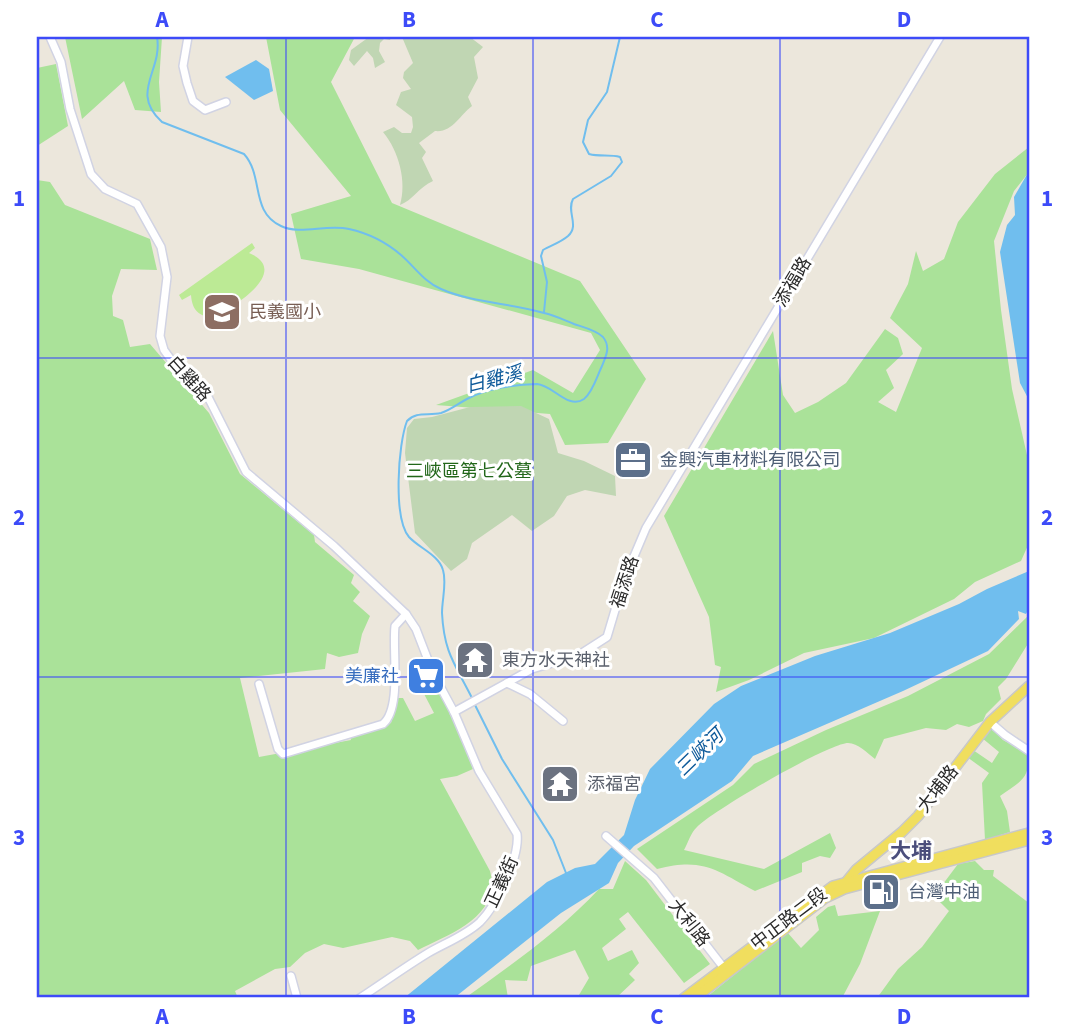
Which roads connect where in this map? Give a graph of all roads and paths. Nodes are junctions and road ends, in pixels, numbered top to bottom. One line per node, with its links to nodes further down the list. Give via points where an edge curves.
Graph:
1 (50, 37): 6 (street, 白雞路, via 91,174 105,189 137,204 160,247 167,277 160,336 164,350 206,393 246,472)
2 (188, 37): 4 (street, via 183,66 193,101 205,110)
3 (940, 37): 5 (street, 添福路)
4 (226, 102)
5 (646, 528): 7 (street, 福添路, via 607,637 579,655 532,669)
6 (406, 614): 8 (street, via 395,626 392,707 383,724 283,754); 10 (street, 白雞路)
7 (507, 683): 10 (street); 11 (street, via 530,694)
8 (259, 684)
9 (1027, 693): 12 (main road, 大埔路)
10 (454, 712): 21 (street, 正義街, via 479,771 517,834 515,857 492,905 476,925)
11 (564, 721)
12 (990, 722): 13 (street); 17 (main road, 大埔路, via 918,816)
13 (1029, 751)
14 (1029, 833): 17 (main road, 中正路二段)
15 (606, 836): 18 (street, 大利路, via 649,874)
16 (1029, 840): 17 (main road, 中正路二段)
17 (845, 885): 18 (main road, 中正路二段, via 824,892)
18 (725, 970): 22 (main road, 中正路二段); 23 (main road, 中正路二段)
19 (291, 976): 20 (street)
20 (297, 998)
21 (360, 998)
22 (684, 998)
23 (695, 998)

